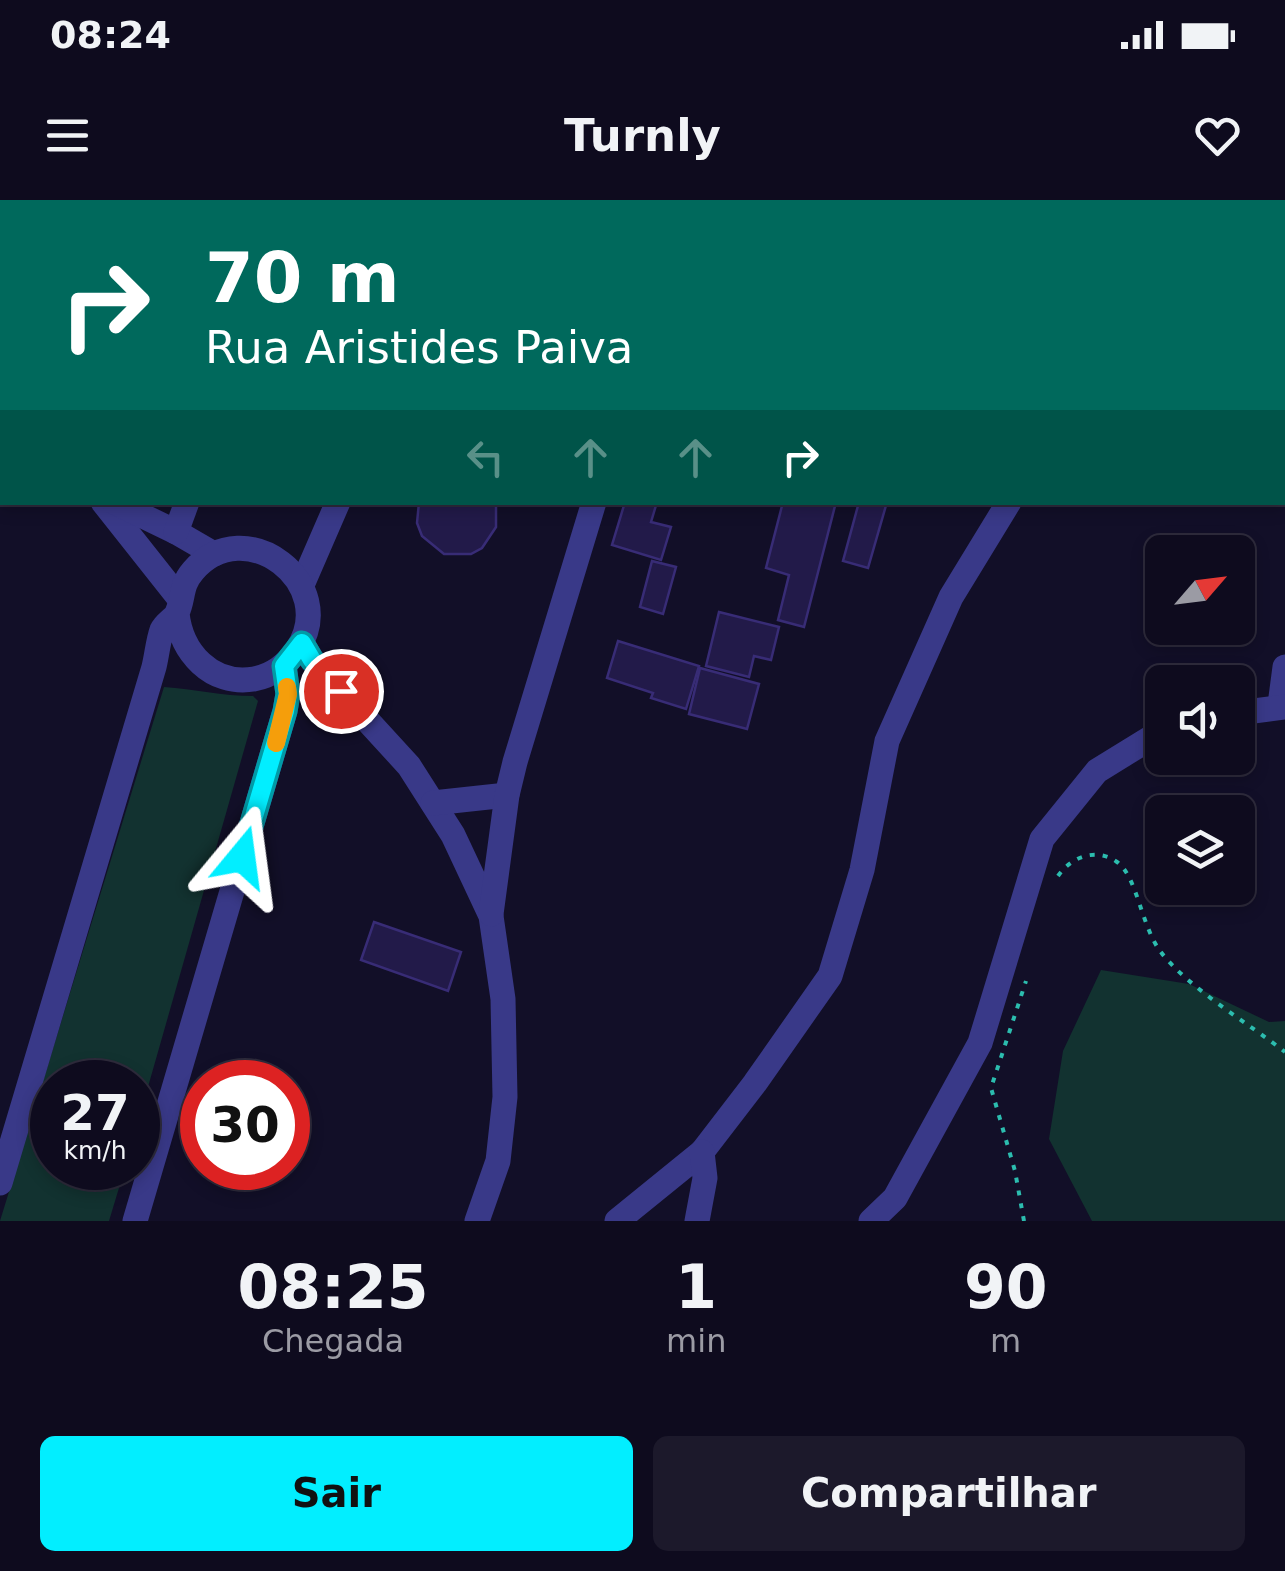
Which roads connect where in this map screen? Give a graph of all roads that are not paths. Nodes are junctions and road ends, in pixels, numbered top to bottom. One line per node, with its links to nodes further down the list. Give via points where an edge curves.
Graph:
1 (104, 505): 10 (street)
2 (120, 505): 7 (street)
3 (186, 505): 7 (street)
4 (337, 505): 9 (street)
5 (593, 505): 17 (street)
6 (1007, 505): 20 (street, via 950,596 886,741 862,870 830,976)
7 (176, 532): 8 (street)
8 (214, 554): 9 (street, via 243,548 272,554); 10 (street, via 192,572)
9 (302, 586): 11 (street, via 309,614)
10 (178, 606): 12 (street, via 183,642 214,673 257,678); 21 (street, via 163,627)
11 (302, 643): 12 (street); 18 (street)
12 (284, 666): 23 (street, via 285,711)
13 (1285, 667): 14 (street)
14 (1282, 706): 15 (street)
15 (1255, 710)
16 (1145, 741): 22 (street, via 1097,771 1042,839 980,1043)
17 (507, 795): 18 (street); 19 (street)
18 (433, 803): 19 (street)
19 (491, 916): 24 (street, via 503,998 506,1097 498,1161)
20 (702, 1152): 25 (street); 26 (street)
21 (0, 1183)
22 (900, 1210): 27 (street)
23 (136, 1221)
24 (476, 1221)
25 (617, 1221)
26 (698, 1221)
27 (871, 1221)

